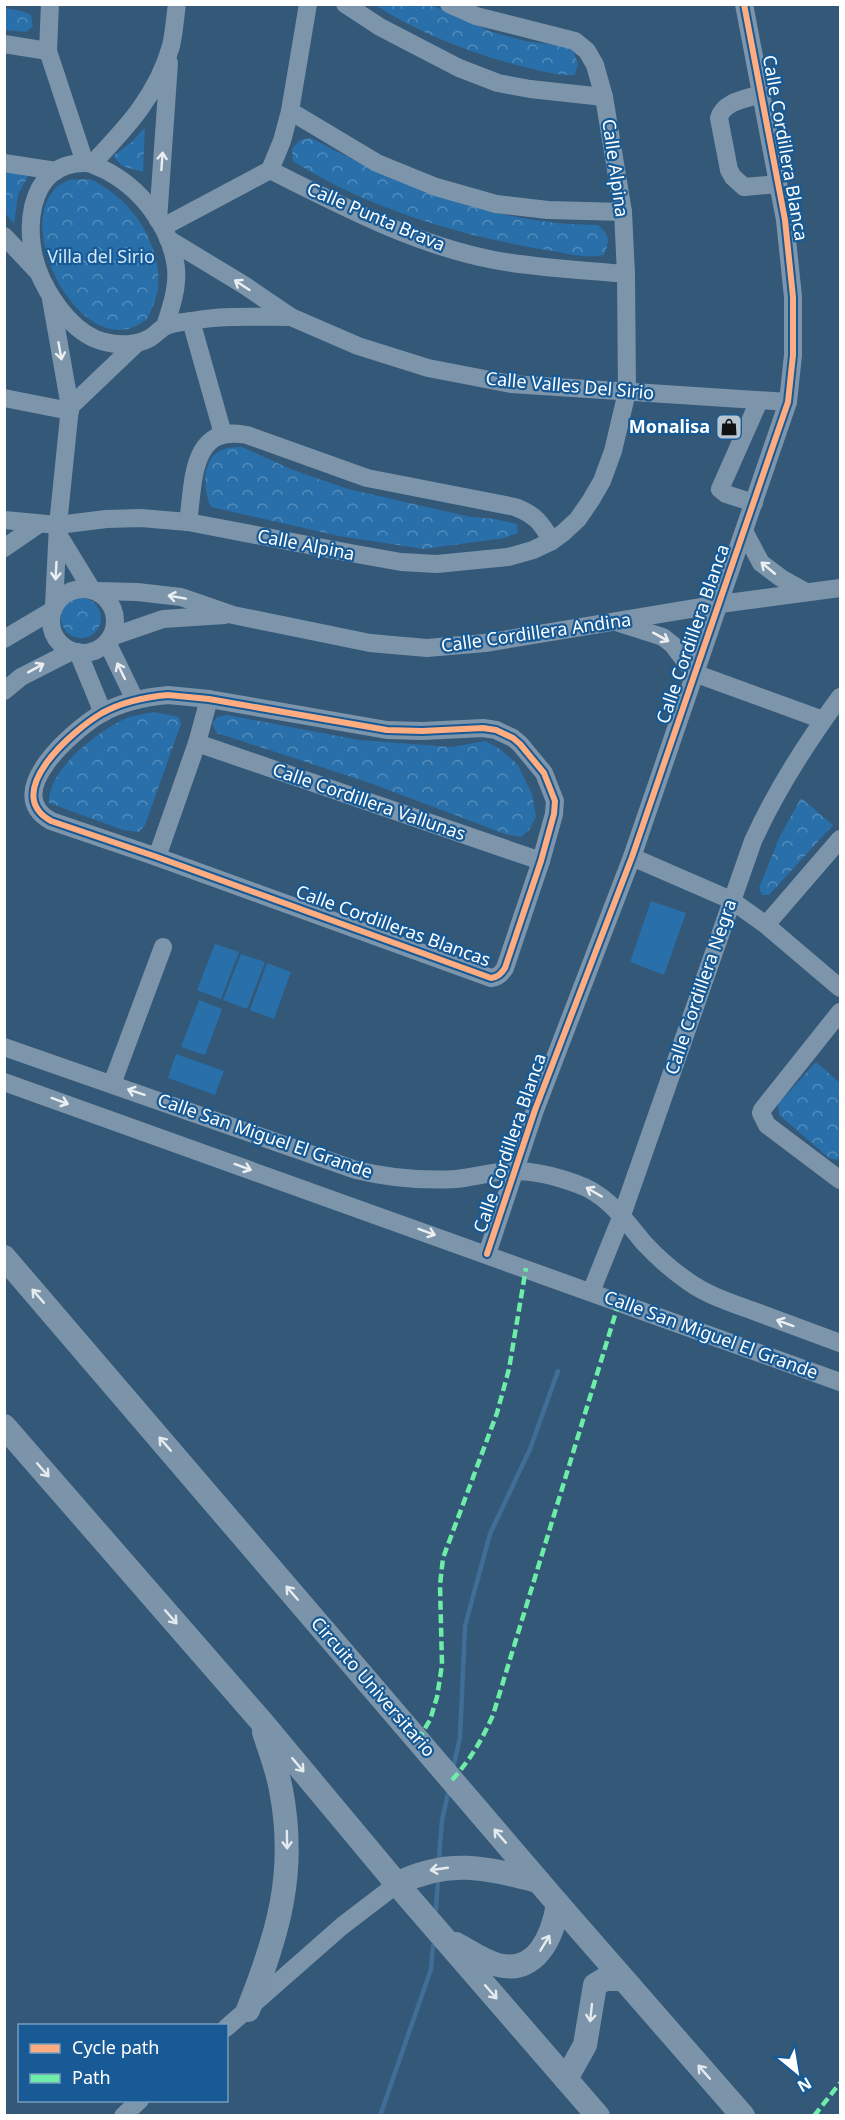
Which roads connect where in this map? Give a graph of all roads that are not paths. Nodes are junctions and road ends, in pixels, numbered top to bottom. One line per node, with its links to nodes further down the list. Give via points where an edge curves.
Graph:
1 (50, 4): 9 (street)
2 (177, 4): 8 (street)
3 (308, 4): 12 (street)
4 (345, 4): 11 (street, Calle Alpina, via 459,68 498,83)
5 (449, 4): 11 (street, Calle Alpina, via 476,16 575,41 595,65)
6 (744, 4): 10 (street, Calle Cordillera Blanca)
7 (4, 44): 9 (street)
8 (171, 46): 14 (street, via 134,119); 19 (street, one-way to 8)
9 (48, 51): 14 (street)
10 (761, 94): 17 (street, Calle Cordillera Blanca); 17 (street, via 726,106 719,118 729,170 738,183 744,187)
11 (604, 97): 18 (street, Calle Alpina)
12 (290, 111): 15 (street); 18 (street, via 377,163 495,204)
13 (4, 164): 16 (street)
14 (89, 164): 16 (street); 19 (street, via 116,175 133,189)
15 (270, 170): 19 (street); 22 (street, Calle Punta Brava, via 354,212 453,249 495,260)
16 (56, 171): 21 (street, via 35,196 30,216 30,239)
17 (778, 184): 31 (street, Calle Cordillera Blanca, via 793,297)
18 (623, 212): 22 (street, Calle Alpina)
19 (163, 229): 24 (street, Calle Valles Del Sirio, one-way to 19); 26 (street, via 176,269)
20 (4, 236): 21 (street)
21 (38, 273): 23 (street)
22 (626, 274): 28 (street, Calle Alpina)
23 (50, 294): 27 (street, via 81,331 104,342); 32 (street, one-way to 32)
24 (291, 317): 25 (street, Calle Valles Del Sirio, via 230,316); 28 (street, Calle Valles Del Sirio, via 428,368 511,384)
25 (191, 321): 26 (street, Calle Valles Del Sirio); 33 (street)
26 (165, 326): 27 (street)
27 (137, 343): 32 (street)
28 (627, 392): 30 (street, Calle Valles Del Sirio); 40 (street, Calle Alpina, via 602,481 578,519)
29 (4, 398): 32 (street)
30 (759, 400): 31 (street, Calle Valles Del Sirio); 34 (street, via 720,489)
31 (788, 402): 34 (street, Calle Cordillera Blanca)
32 (70, 409): 38 (street)
33 (223, 434): 36 (street, via 211,439 201,451); 40 (street, via 247,435 367,478 515,507 532,514)
34 (754, 503): 39 (street, Calle Cordillera Blanca)
35 (4, 520): 37 (street, Calle Alpina)
36 (188, 522): 38 (street, Calle Alpina, via 118,519); 40 (street, Calle Alpina, via 401,562 475,562 508,557)
37 (39, 524): 38 (street, Calle Alpina); 41 (street)
38 (59, 530): 43 (street); 46 (street, one-way to 46)
39 (744, 531): 44 (street, one-way to 39, via 761,563); 45 (street, Calle Cordillera Blanca)
40 (552, 541)
41 (4, 548)
42 (840, 588): 44 (street, Calle Cordillera Andina)
43 (94, 590): 46 (street, via 74,590); 47 (street, Calle Cordillera Andina, one-way to 43, via 181,597); 50 (street, via 114,610)
44 (806, 592): 45 (street, Calle Cordillera Andina)
45 (720, 604): 48 (street, Calle Cordillera Andina); 52 (street, Calle Cordillera Blanca)
46 (53, 608): 49 (street); 51 (street, via 52,631 60,643)
47 (233, 615): 48 (street, Calle Cordillera Andina, via 370,643 427,648); 50 (street, Calle Cordillera Andina, via 163,619)
48 (615, 622): 52 (street, one-way to 52, via 663,637)
49 (4, 639)
50 (109, 639): 51 (street, via 93,651); 56 (street, one-way to 50)
51 (75, 651): 53 (street, one-way to 51, via 21,677); 57 (street)
52 (694, 673): 58 (street); 62 (street, Calle Cordillera Blanca)
53 (4, 691)
54 (840, 697): 58 (street, Calle Cordillera Negra)
55 (209, 699): 56 (street, Calle Cordilleras Blancas, via 168,695); 59 (street); 63 (street, Calle Cordilleras Blancas, via 387,730 483,728 504,733 534,759 552,788 554,814)
56 (135, 700): 57 (street, Calle Cordilleras Blancas)
57 (103, 713): 61 (street, Calle Cordilleras Blancas, via 61,744 48,759 32,788 33,806 51,821)
58 (824, 720): 64 (street, Calle Cordillera Negra, via 767,809)
59 (197, 742): 61 (street); 63 (street, Calle Cordillera Vallunas)
60 (840, 839): 65 (street)
61 (157, 857): 63 (street, Calle Cordilleras Blancas, via 491,978 499,976 505,968)
62 (632, 857): 64 (street); 72 (street, Calle Cordillera Blanca)
63 (541, 861)
64 (731, 900): 65 (street); 74 (street, Calle Cordillera Negra)
65 (766, 925): 67 (street)
66 (163, 947): 71 (street)
67 (840, 988)
68 (840, 1012): 73 (street, via 761,1113 767,1125)
69 (4, 1047): 71 (street, Calle San Miguel El Grande)
70 (4, 1082): 75 (street, Calle San Miguel El Grande, one-way to 75)
71 (112, 1084): 72 (street, Calle San Miguel El Grande, one-way to 71, via 426,1180 376,1175)
72 (515, 1171): 74 (street, Calle San Miguel El Grande, one-way to 72, via 580,1184); 75 (street, Calle Cordillera Blanca)
73 (840, 1180)
74 (622, 1215): 77 (street, Calle Cordillera Negra); 78 (street, Calle San Miguel El Grande, one-way to 74, via 717,1298 690,1283 645,1244)
75 (487, 1254): 77 (street, Calle San Miguel El Grande)
76 (4, 1257): 82 (main road, Circuito Universitario, one-way to 76)
77 (591, 1292): 79 (street, Calle San Miguel El Grande)
78 (840, 1343)
79 (840, 1382)
80 (4, 1426): 81 (main road, one-way to 81)
81 (261, 1721): 83 (main road, one-way to 83); 87 (main road, one-way to 87, via 281,1788 287,1859 278,1923)
82 (538, 1881): 83 (main road, one-way to 83, via 499,1871 456,1867 428,1871); 84 (main road, Circuito Universitario)
83 (398, 1884): 85 (main road); 87 (street, via 342,1926)
84 (558, 1904): 85 (main road, one-way to 84, via 487,1961 511,1967 532,1959 542,1950 554,1926); 86 (main road, Circuito Universitario)
85 (441, 1935): 89 (main road, one-way to 89)
86 (622, 1979): 89 (main road, one-way to 89, via 605,1979 595,1985 585,2045); 93 (main road, Circuito Universitario, one-way to 86)
87 (248, 2010): 88 (street)
88 (228, 2026)
89 (566, 2079): 92 (main road)
90 (138, 2102): 91 (street)
91 (123, 2115)
92 (598, 2115)
93 (743, 2115)

